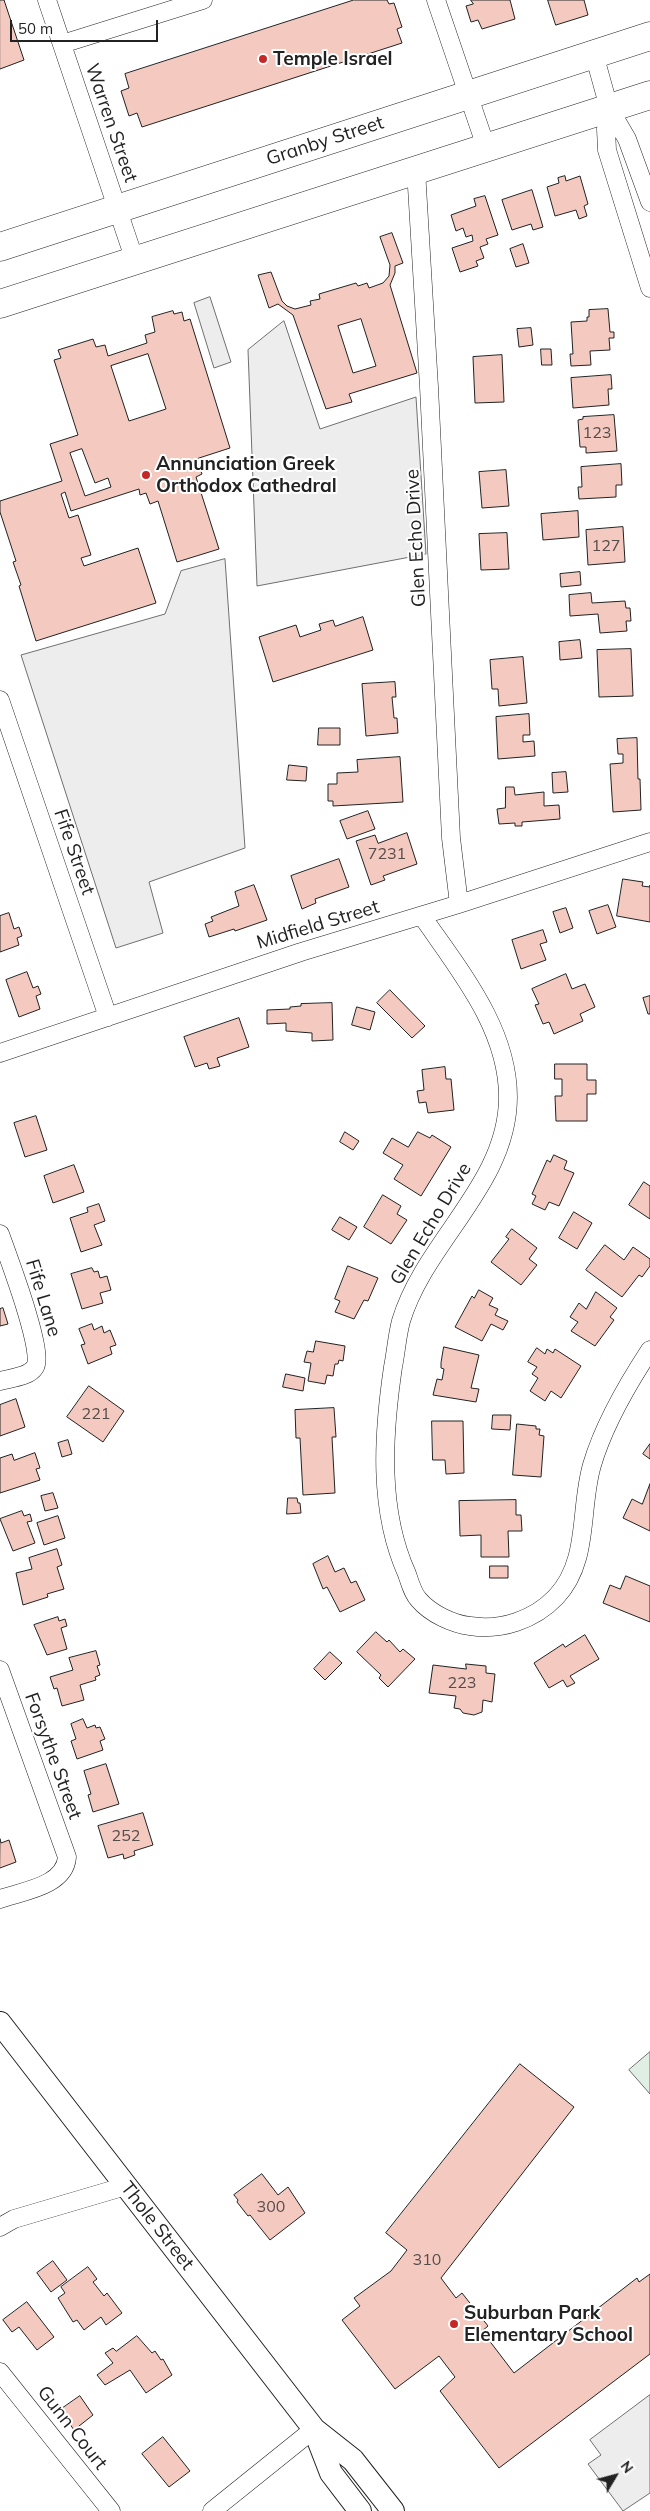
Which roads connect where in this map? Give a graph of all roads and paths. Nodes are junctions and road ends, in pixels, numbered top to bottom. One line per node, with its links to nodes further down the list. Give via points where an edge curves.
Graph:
1 (47, 0): 5 (street, Warren Street)
2 (203, 0): 5 (street)
3 (436, 0): 7 (street)
4 (650, 36): 6 (main road, Granby Street)
5 (62, 44): 13 (street, Warren Street)
6 (594, 54): 7 (main road, Granby Street); 9 (street)
7 (468, 95): 10 (street); 13 (main road, Granby Street)
8 (650, 95): 9 (main road)
9 (609, 108): 10 (main road); 12 (street, via 627,140); 16 (street, via 607,150)
10 (486, 148): 11 (main road)
11 (416, 170): 15 (main road); 20 (street, Glen Echo Drive, via 451,838)
12 (650, 202)
13 (118, 209): 14 (main road, Granby Street); 15 (street, Warren Street)
14 (0, 247)
15 (135, 261): 17 (main road)
16 (650, 288)
17 (0, 304)
18 (0, 700): 22 (street, Fife Street)
19 (650, 842): 20 (street, Midfield Street)
20 (459, 904): 21 (street, Midfield Street)
21 (422, 916): 22 (street, Midfield Street, via 301,952); 25 (street, Glen Echo Drive, via 490,1022 501,1048 508,1098 496,1158 417,1283 397,1342 386,1444 387,1502 402,1563 417,1599 441,1616 481,1628 522,1621 556,1597 576,1562 592,1465 605,1431)
22 (108, 1017): 23 (street, Midfield Street)
23 (0, 1053)
24 (0, 1234): 26 (street, Fife Lane, via 39,1358 30,1372)
25 (650, 1350)
26 (0, 1381)
27 (0, 1670): 28 (street, Forsythe Street, via 67,1857 66,1867 59,1877)
28 (0, 1899)
29 (0, 2023): 30 (street, Thole Street)
30 (126, 2186): 31 (street, via 14,2219); 33 (street, Thole Street)
31 (0, 2227)
32 (0, 2372): 34 (street, Gunn Court)
33 (314, 2429): 35 (street); 36 (street, Thole Street, via 332,2474); 37 (street, Thole Street, via 352,2460)
34 (111, 2511)
35 (212, 2511)
36 (360, 2511)
37 (393, 2511)

